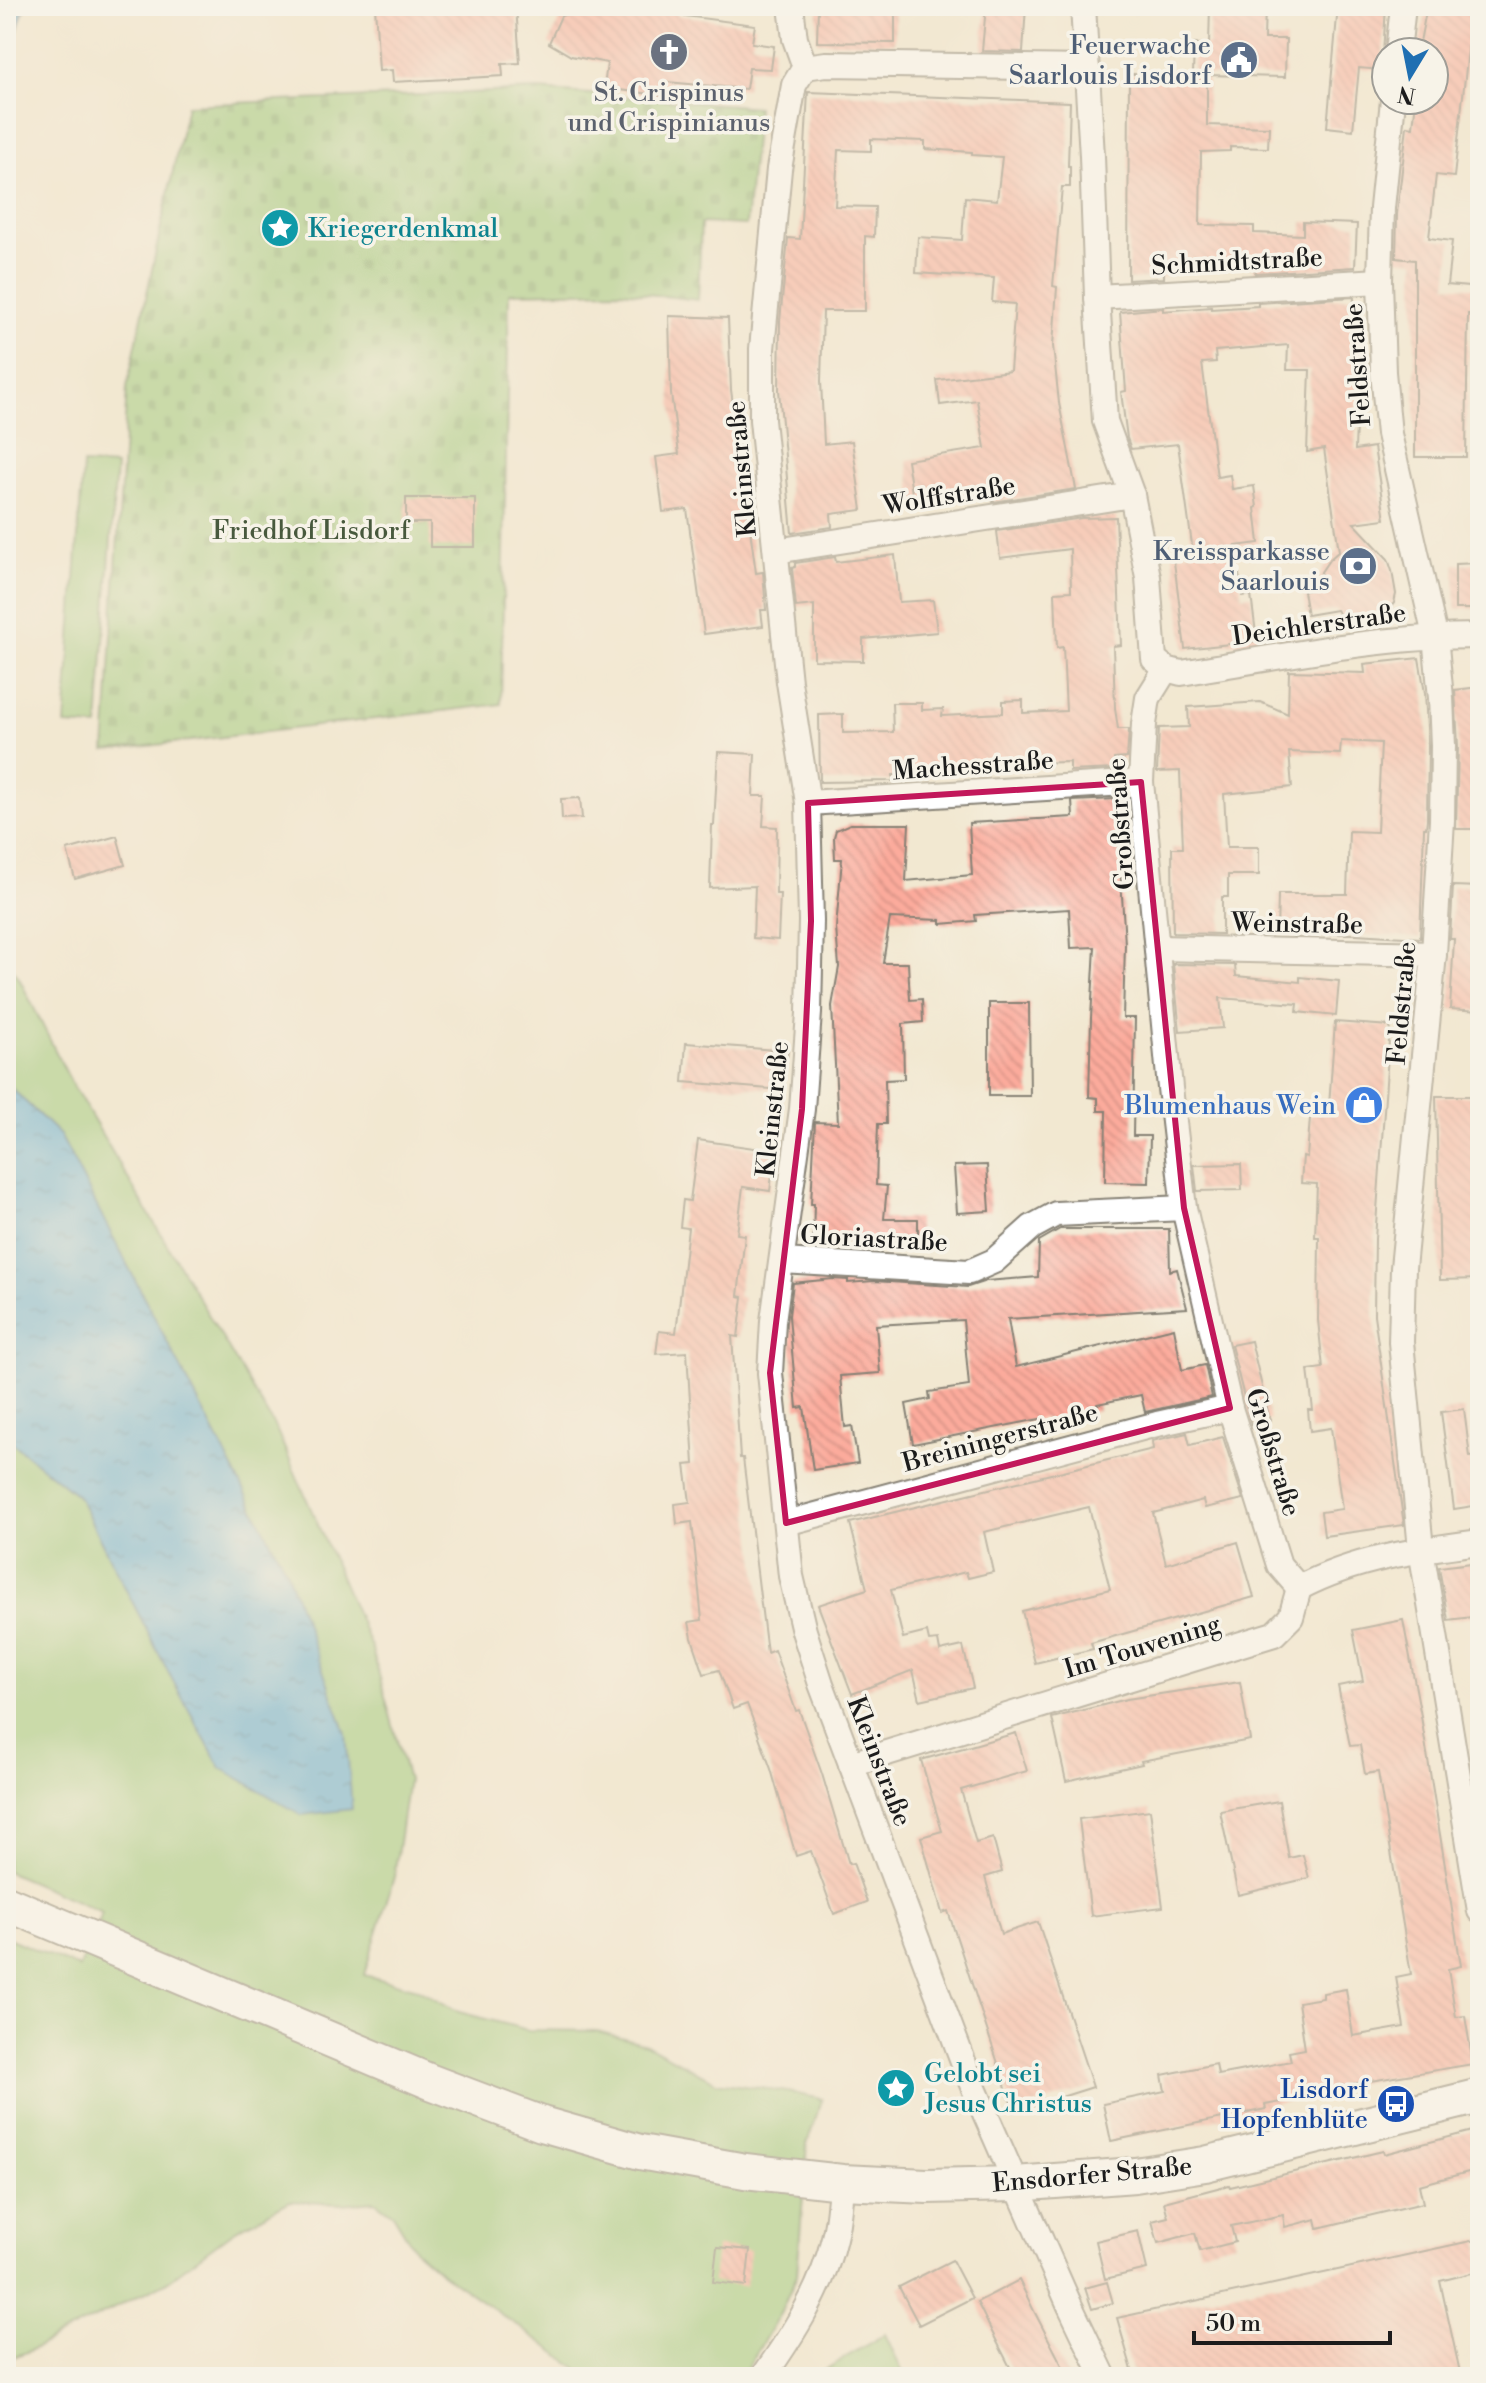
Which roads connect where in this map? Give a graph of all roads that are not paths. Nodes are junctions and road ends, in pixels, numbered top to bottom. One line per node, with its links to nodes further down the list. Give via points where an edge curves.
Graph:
1 (791, 6): 5 (street)
2 (1083, 6): 6 (street)
3 (1403, 6): 4 (street)
4 (1400, 36)
5 (805, 67): 6 (street); 11 (street, Kleinstraße, via 794,85 779,169 762,349 762,420)
6 (1087, 68): 9 (street)
7 (1391, 116): 8 (street, Feldstraße)
8 (1380, 281): 9 (street, Schmidtstraße); 12 (street, Feldstraße, via 1389,434)
9 (1097, 297): 10 (street, via 1105,421)
10 (1132, 495): 11 (street, Wolffstraße); 14 (street, via 1148,577 1154,659)
11 (776, 551): 16 (street, Kleinstraße)
12 (1435, 636): 13 (street, Deichlerstraße); 14 (street, Deichlerstraße, via 1181,673); 18 (street, Feldstraße, via 1443,761)
13 (1480, 636)
14 (1166, 669): 15 (street, Großstraße, via 1148,698)
15 (1141, 782): 16 (street, Machesstraße); 17 (street, Großstraße)
16 (808, 803): 20 (street, Kleinstraße, via 809,1013)
17 (1158, 948): 18 (street, Weinstraße); 19 (street, Großstraße)
18 (1434, 954): 24 (street, Feldstraße, via 1403,1268 1401,1342)
19 (1184, 1208): 20 (street, Gloriastraße, via 1056,1214 1032,1227 994,1261 969,1272); 21 (street, Großstraße)
20 (782, 1261): 22 (street, Kleinstraße, via 770,1373)
21 (1230, 1408): 22 (street, Breiningerstraße); 25 (street, Großstraße, via 1279,1565)
22 (786, 1523): 26 (street, Kleinstraße, via 804,1631)
23 (1480, 1542): 24 (street)
24 (1421, 1549): 25 (street, via 1346,1566); 28 (street, Feldstraße)
25 (1299, 1588): 26 (street, Im Touvening, via 1291,1617 1274,1634)
26 (851, 1764): 31 (street, Kleinstraße)
27 (6, 1903): 30 (main road, Ensdorfer Straße, via 542,2124 640,2152)
28 (1480, 1911)
29 (1480, 2096): 31 (main road, Ensdorfer Straße, via 1205,2164)
30 (842, 2182): 31 (main road, Ensdorfer Straße); 32 (street, via 835,2238 820,2283)
31 (1015, 2184): 33 (street, Kleinstraße)
32 (763, 2377)
33 (1104, 2377)

